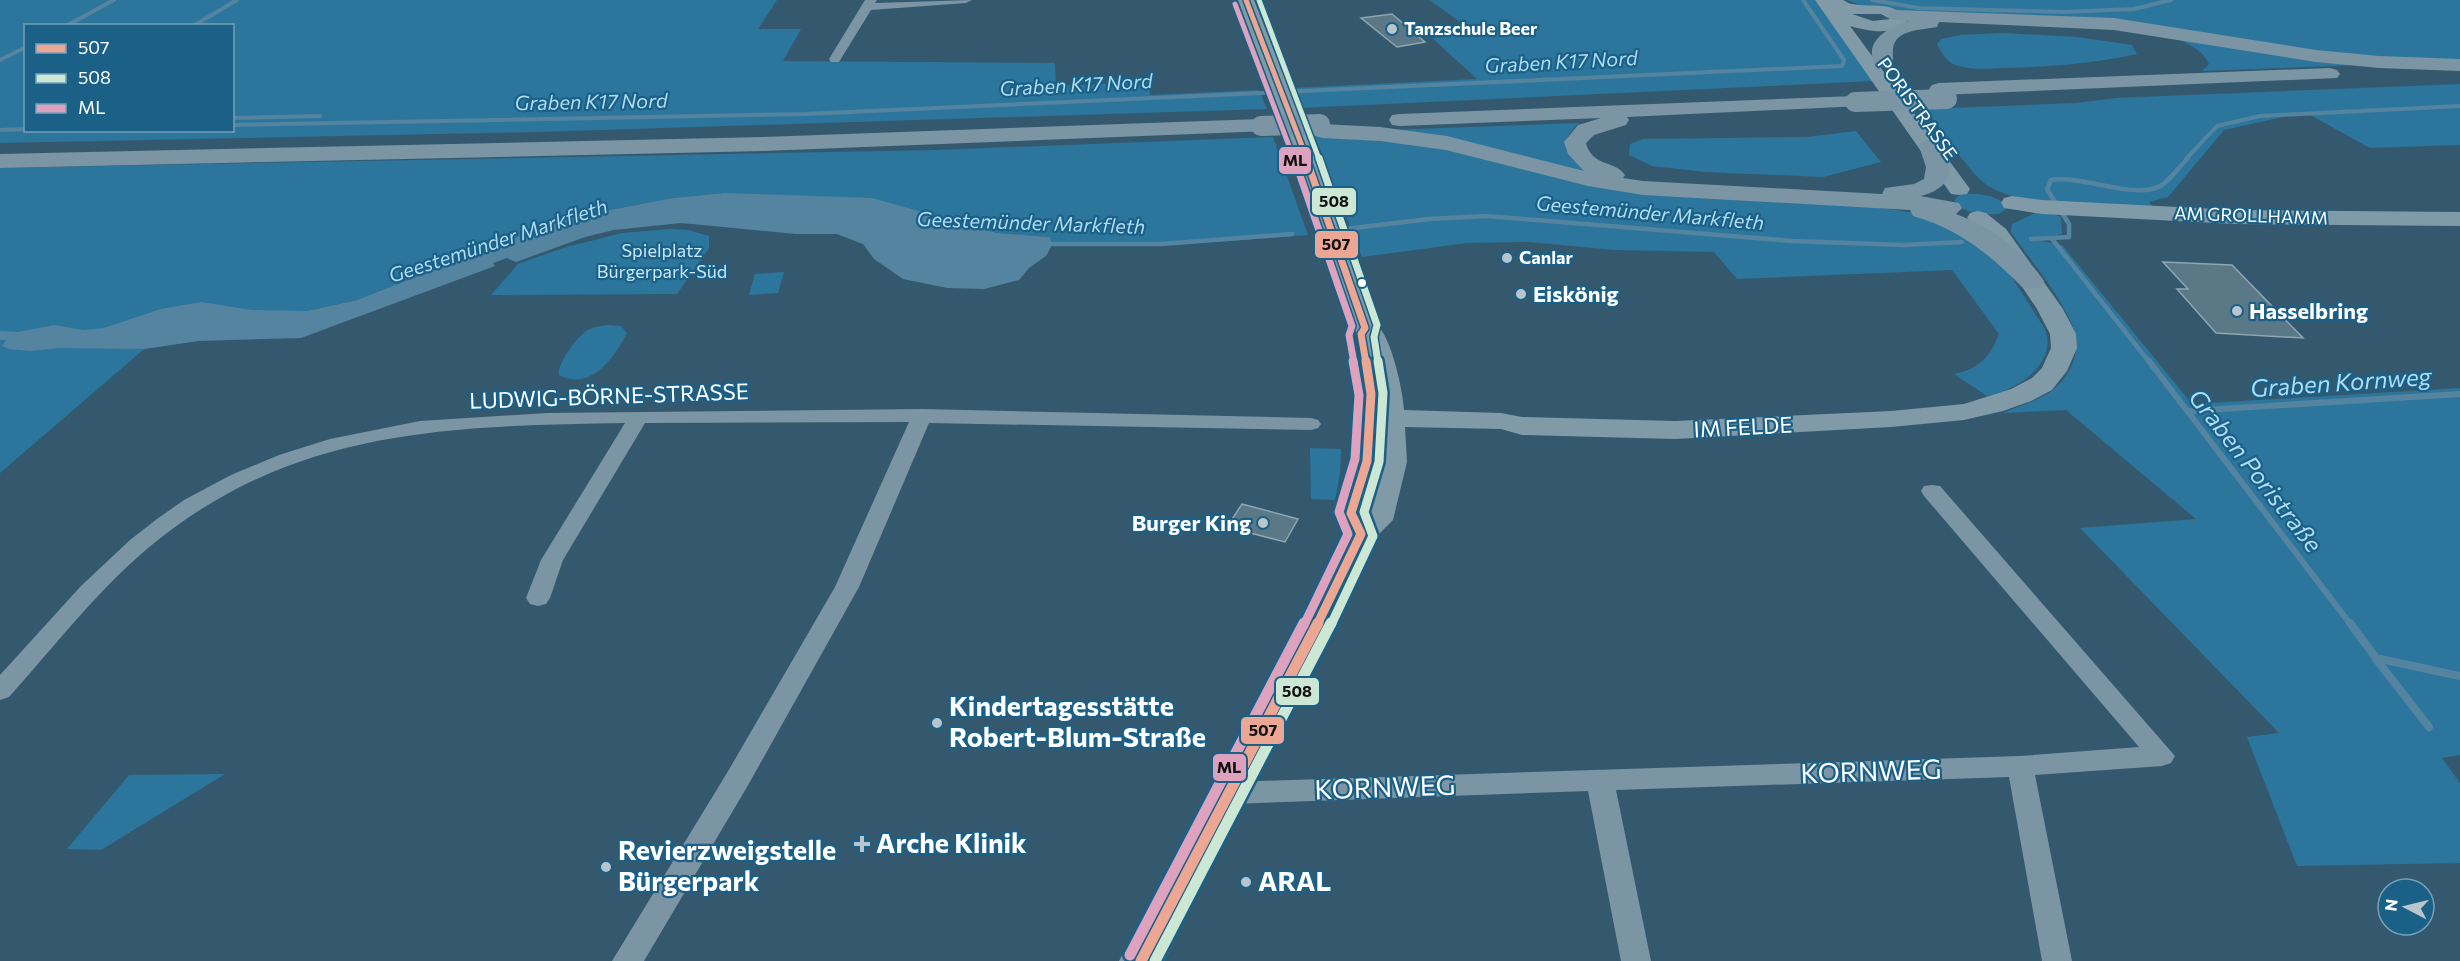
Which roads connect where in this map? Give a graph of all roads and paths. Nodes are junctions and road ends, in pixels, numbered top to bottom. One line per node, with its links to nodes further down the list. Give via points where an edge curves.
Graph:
1 (966, 0): 5 (street)
2 (1246, 0): 34 (main road, via 1311,170 1365,328 1361,334)
3 (1823, 0): 9 (main road, PORISTRASSE)
4 (1832, 0): 6 (main road)
5 (869, 4): 10 (street)
6 (1855, 13): 7 (main road, via 1877,9); 9 (main road, PORISTRASSE); 11 (main road, PORISTRASSE)
7 (1898, 17): 8 (highway); 12 (highway, via 2114,24 2316,57)
8 (1956, 19): 11 (highway, via 1907,27 1891,35 1883,45); 16 (highway, via 2122,28 2162,38 2191,55 2192,65 2171,74)
9 (1853, 43): 24 (main road, PORISTRASSE)
10 (835, 59)
11 (1884, 63): 27 (main road, PORISTRASSE, via 1967,178)
12 (2460, 67): 16 (highway)
13 (2460, 78): 14 (highway)
14 (2375, 82)
15 (2352, 83): 17 (highway)
16 (2074, 84): 17 (highway)
17 (1943, 94): 18 (highway, bridge)
18 (1852, 98): 19 (highway); 20 (highway)
19 (1691, 109): 22 (highway); 28 (highway, via 1596,126 1580,135 1575,142 1576,150 1594,168 1640,183)
20 (1385, 111)
21 (1350, 112): 22 (highway)
22 (1319, 123): 23 (highway); 28 (highway, via 1447,142 1588,179 1643,188)
23 (1264, 124): 25 (highway); 26 (highway, via 774,144)
24 (1930, 146): 27 (main road, PORISTRASSE); 28 (highway, via 1939,171 1930,186)
25 (0, 150)
26 (0, 161)
27 (1966, 194): 28 (highway, via 1926,204); 29 (main road, PORISTRASSE); 29 (main road, PORISTRASSE)
28 (1862, 199): 31 (highway, via 1943,216 1965,225 1998,249)
29 (2001, 216): 30 (main road, AM GROLLHAMM, via 2042,207 2235,217); 31 (main road)
30 (2460, 219)
31 (2031, 281): 34 (main road, IM FELDE, via 2063,334 2061,359 2042,384 1993,405 1964,412 1684,430 1522,426 1505,430)
32 (922, 415): 33 (street, LUDWIG-BÖRNE-STRASSE); 35 (street, LUDWIG-BÖRNE-STRASSE); 42 (street, via 847,587 737,780)
33 (638, 417): 37 (street, via 552,560); 38 (street, LUDWIG-BÖRNE-STRASSE, via 391,430 337,443 260,470 192,505 152,532 122,559)
34 (1380, 422): 41 (main road, via 1392,462 1377,520 1360,534)
35 (1311, 424)
36 (1932, 491): 39 (street, KORNWEG, via 2162,756)
37 (538, 598)
38 (0, 691)
39 (2020, 766): 40 (street, KORNWEG); 45 (street)
40 (1600, 781): 41 (street, KORNWEG); 44 (street)
41 (1230, 793): 43 (main road)
42 (627, 961)
43 (1141, 961)
44 (1636, 961)
45 (2057, 961)

